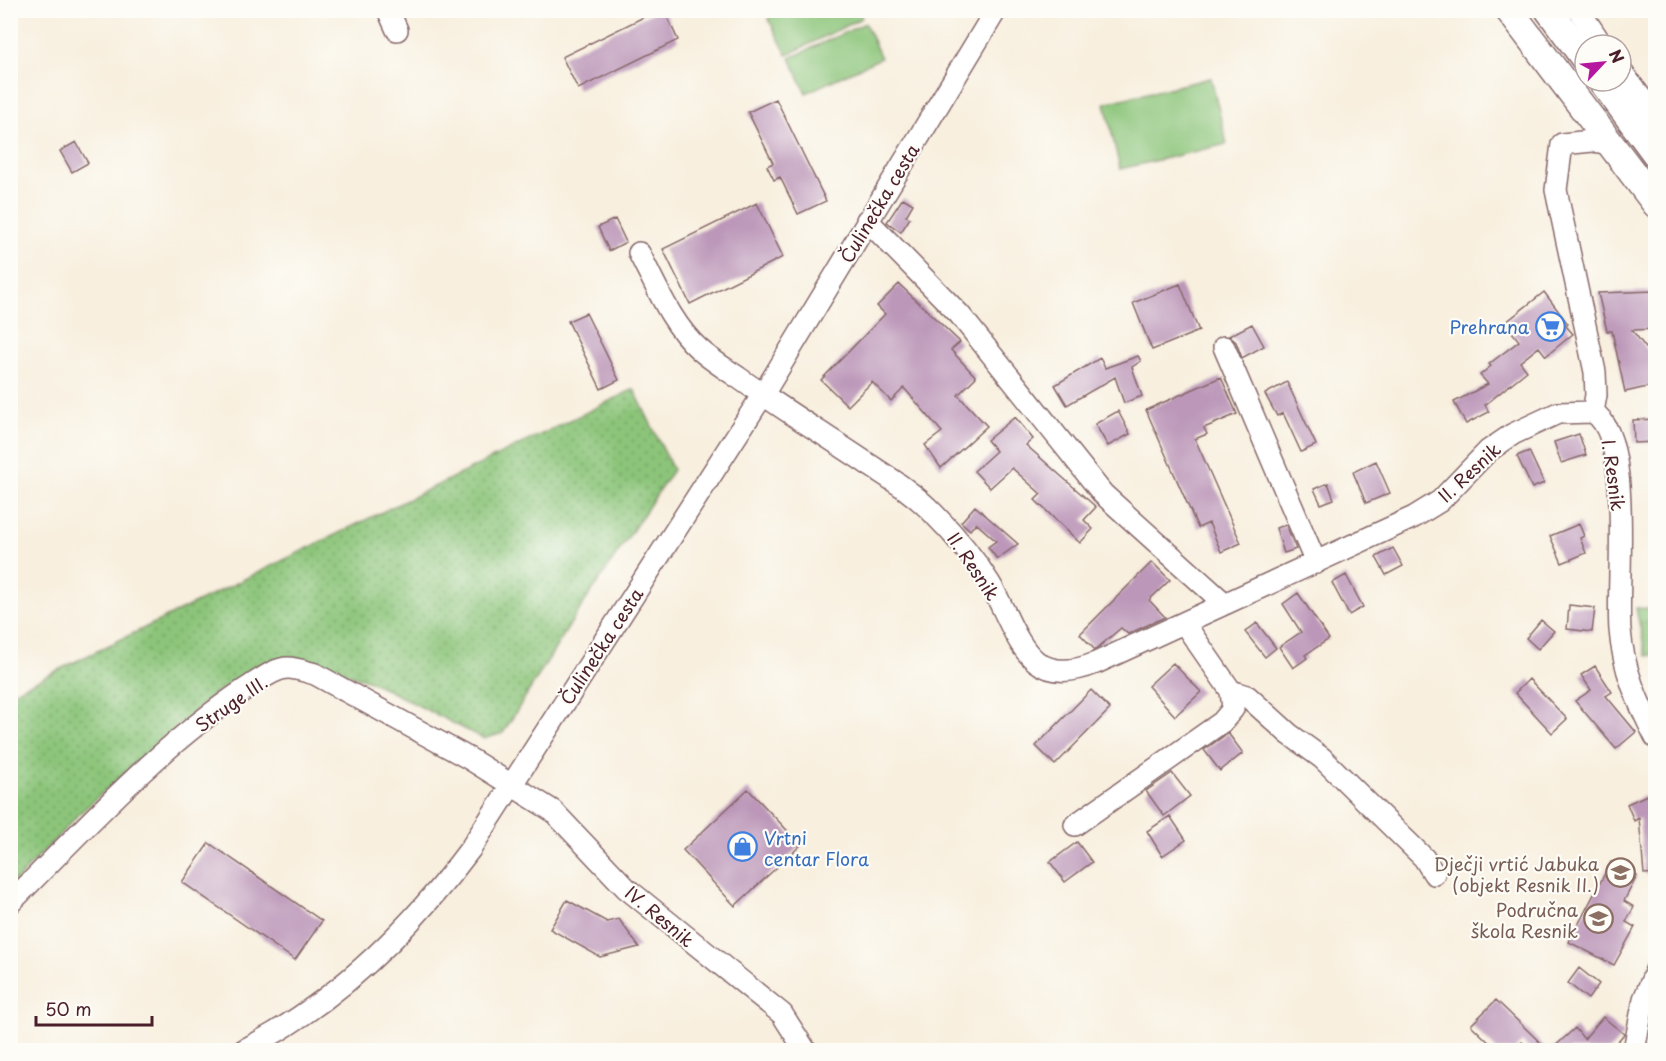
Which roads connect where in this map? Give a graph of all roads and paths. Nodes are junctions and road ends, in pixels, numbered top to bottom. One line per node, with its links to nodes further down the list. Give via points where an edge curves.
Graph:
1 (388, 10): 6 (street)
2 (996, 10): 15 (street, Čulinečka cesta)
3 (1509, 10): 12 (main road)
4 (1549, 10): 8 (main road)
5 (1579, 10): 7 (street)
6 (397, 30)
7 (1594, 33)
8 (1573, 43)
9 (1633, 87): 11 (street)
10 (1611, 93): 13 (main road)
11 (1656, 117)
12 (1611, 144): 14 (main road); 19 (street, via 1562,144 1556,190 1595,372)
13 (1656, 154)
14 (1656, 204)
15 (867, 220): 18 (street, Čulinečka cesta); 21 (street, via 960,315 1103,494)
16 (639, 253): 18 (street, via 676,323 698,349)
17 (1224, 347): 20 (street)
18 (762, 396): 22 (street, II. Resnik, via 908,490 930,509 990,584 1018,643 1044,667 1076,671); 25 (street, Čulinečka cesta)
19 (1593, 412): 20 (street, II. Resnik, via 1558,413 1513,434 1488,451 1440,501); 24 (street, I. Resnik, via 1606,425 1610,436 1618,481 1624,661)
20 (1316, 563): 21 (street, II. Resnik)
21 (1225, 604): 22 (street, II. Resnik)
22 (1184, 623): 23 (street)
23 (1232, 691): 26 (street, via 1233,709 1222,722); 27 (street, via 1247,696 1322,758 1424,858)
24 (1656, 738)
25 (511, 787): 28 (street, Struge III., via 470,759 315,674 287,668 266,676 232,698 159,757); 30 (street, Čulinečka cesta, via 436,894 385,948 296,1019); 31 (street, IV. Resnik, via 553,811 626,888 782,1014)
26 (1075, 825)
27 (1434, 874)
28 (10, 903)
29 (1656, 970): 32 (street, via 1644,999)
30 (244, 1050)
31 (805, 1050)
32 (1634, 1050)

